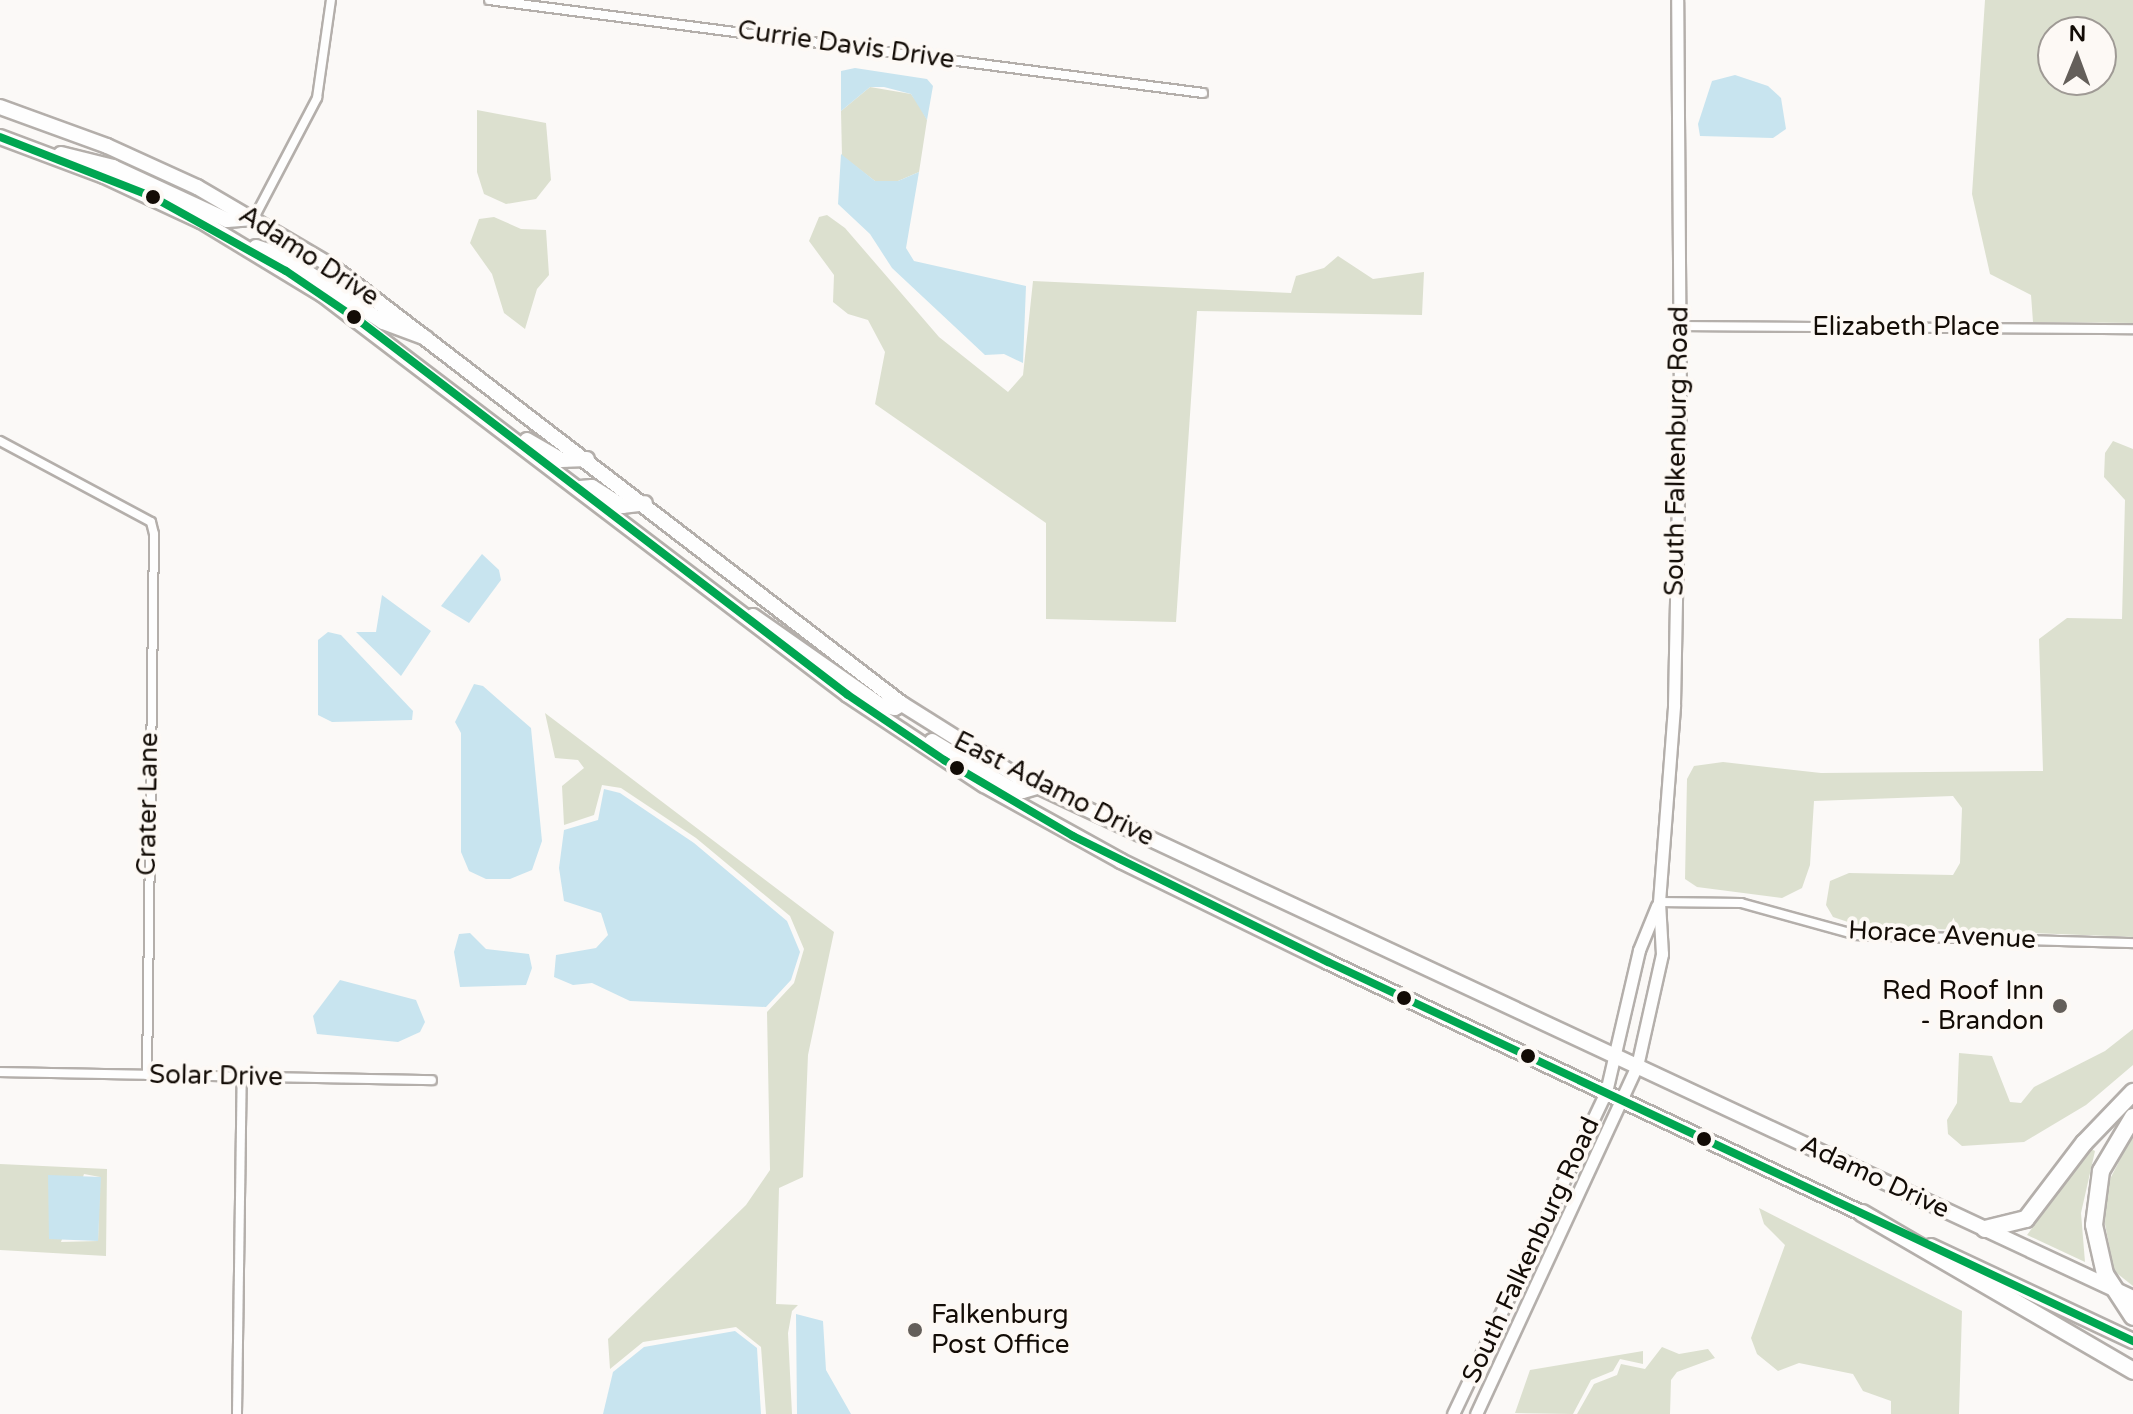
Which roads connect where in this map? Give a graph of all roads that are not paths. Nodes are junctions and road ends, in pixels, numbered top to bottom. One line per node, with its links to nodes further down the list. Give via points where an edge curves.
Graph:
1 (331, 0): 8 (street, via 317,98)
2 (489, 0): 4 (street, Currie Davis Drive)
3 (1677, 0): 10 (street, South Falkenburg Road)
4 (1203, 93)
5 (0, 107): 8 (main road, Adamo Drive, via 155,167)
6 (0, 137): 7 (main road, Adamo Drive)
7 (53, 155): 8 (main road, via 68,153 99,162 227,220); 9 (main road, Adamo Drive, via 153,197)
8 (254, 218): 12 (main road, Adamo Drive)
9 (247, 247): 12 (main road, via 281,255 383,322); 13 (main road, Adamo Drive, via 361,322)
10 (1680, 326): 11 (street, Elizabeth Place); 23 (street, South Falkenburg Road, via 1674,705)
11 (2133, 329)
12 (430, 338): 15 (main road, Adamo Drive)
13 (508, 434): 15 (main road, via 561,460); 16 (main road, Adamo Drive)
14 (0, 441): 28 (street, Crater Lane, via 151,522 154,534)
15 (587, 459): 17 (main road, East Adamo Drive)
16 (578, 488): 17 (main road, via 592,487 622,506); 18 (main road, Adamo Drive)
17 (645, 503): 19 (main road, East Adamo Drive)
18 (745, 617): 19 (main road, via 765,620 880,705); 20 (main road, Adamo Drive)
19 (902, 704): 21 (main road, East Adamo Drive)
20 (888, 724): 21 (main road, via 908,727 1010,788); 22 (main road, Adamo Drive)
21 (1037, 787): 25 (main road, East Adamo Drive)
22 (1121, 861): 31 (main road, East Adamo Drive)
23 (1659, 902): 24 (street, Horace Avenue, via 1741,903 1857,935); 25 (street, South Falkenburg Road, via 1639,950); 26 (street, South Falkenburg Road, via 1662,954)
24 (2133, 943)
25 (1616, 1056): 26 (main road, Adamo Drive); 31 (street, South Falkenburg Road)
26 (1637, 1066): 33 (street, South Falkenburg Road); 36 (main road, Adamo Drive)
27 (0, 1072): 28 (street, Solar Drive)
28 (147, 1075): 29 (street, Solar Drive)
29 (242, 1076): 30 (street, Solar Drive); 44 (street)
30 (432, 1080)
31 (1606, 1092): 33 (main road, Adamo Drive); 40 (street, South Falkenburg Road)
32 (2133, 1092): 36 (highway, via 2084,1143 2026,1219)
33 (1623, 1100): 35 (main road, Adamo Drive); 41 (street, South Falkenburg Road)
34 (2133, 1117): 37 (highway, via 2112,1145 2096,1194 2095,1240)
35 (1862, 1213): 42 (main road, Adamo Drive); 43 (highway)
36 (1985, 1229): 37 (main road, Adamo Drive)
37 (2112, 1289): 38 (main road, Adamo Drive); 39 (highway)
38 (2133, 1298)
39 (2133, 1317)
40 (1493, 1328): 41 (street); 45 (street, South Falkenburg Road)
41 (1511, 1338): 46 (street, South Falkenburg Road)
42 (2133, 1341)
43 (2133, 1371)
44 (237, 1414)
45 (1453, 1414)
46 (1476, 1414)

